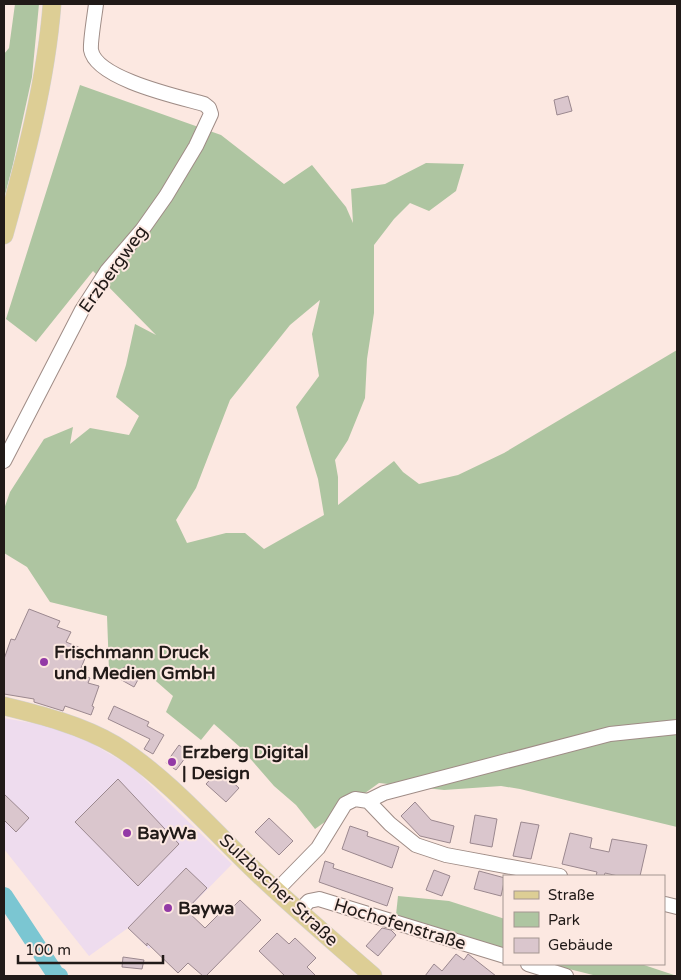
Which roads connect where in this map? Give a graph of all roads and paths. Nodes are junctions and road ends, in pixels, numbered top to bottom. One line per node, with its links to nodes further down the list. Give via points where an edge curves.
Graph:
1 (52, 4): 3 (main road, via 46,57)
2 (96, 4): 4 (street, Erzbergweg, via 91,50 97,61 135,84 204,104 210,114 166,196 107,271 82,310)
3 (4, 235)
4 (4, 461)
5 (4, 706): 9 (main road, Sulzbacher Straße, via 62,722 114,744 188,805)
6 (677, 727): 7 (street, via 610,734 384,793)
7 (368, 801): 8 (street, via 416,845 446,855); 9 (street, via 355,798 345,804 318,848)
8 (555, 875)
9 (276, 891): 10 (main road, Sulzbacher Straße)
10 (299, 911): 11 (street, Hochofenstraße, via 309,901 320,899); 13 (main road, Sulzbacher Straße)
11 (503, 955)
12 (531, 965): 14 (street)
13 (373, 976)
14 (566, 976)

